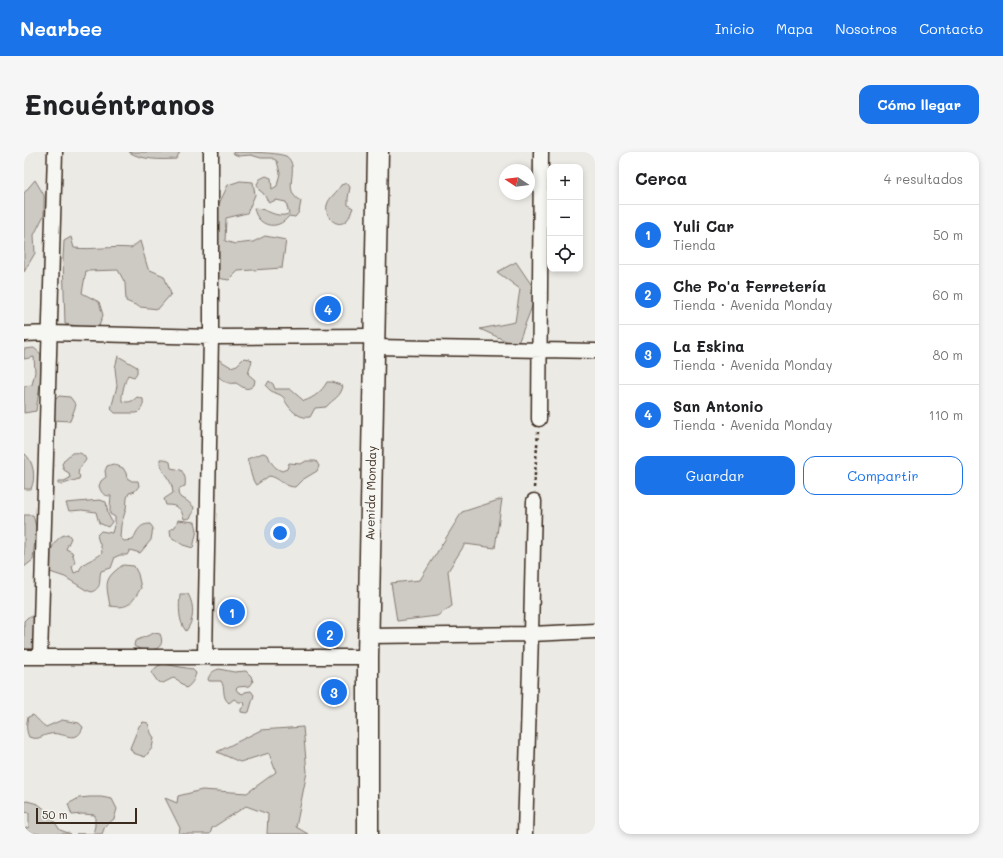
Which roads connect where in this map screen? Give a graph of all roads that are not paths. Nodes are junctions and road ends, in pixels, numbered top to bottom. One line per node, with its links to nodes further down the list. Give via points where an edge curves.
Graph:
1 (55, 152): 5 (street)
2 (211, 152): 7 (street)
3 (378, 152): 8 (main road, Avenida Monday)
4 (542, 152): 9 (street)
5 (50, 333): 6 (street); 7 (street); 17 (street)
6 (24, 334)
7 (211, 337): 8 (street); 18 (street)
8 (374, 341): 9 (street); 15 (main road, Avenida Monday)
9 (539, 349): 10 (street); 11 (street)
10 (595, 351)
11 (539, 419)
12 (534, 501): 14 (street)
13 (595, 631): 14 (street)
14 (532, 634): 15 (street); 21 (street)
15 (368, 636): 19 (main road, Avenida Monday)
16 (24, 657): 17 (street)
17 (40, 657): 18 (street)
18 (205, 657): 19 (street)
19 (368, 657): 20 (main road, Avenida Monday)
20 (368, 834)
21 (525, 834)

